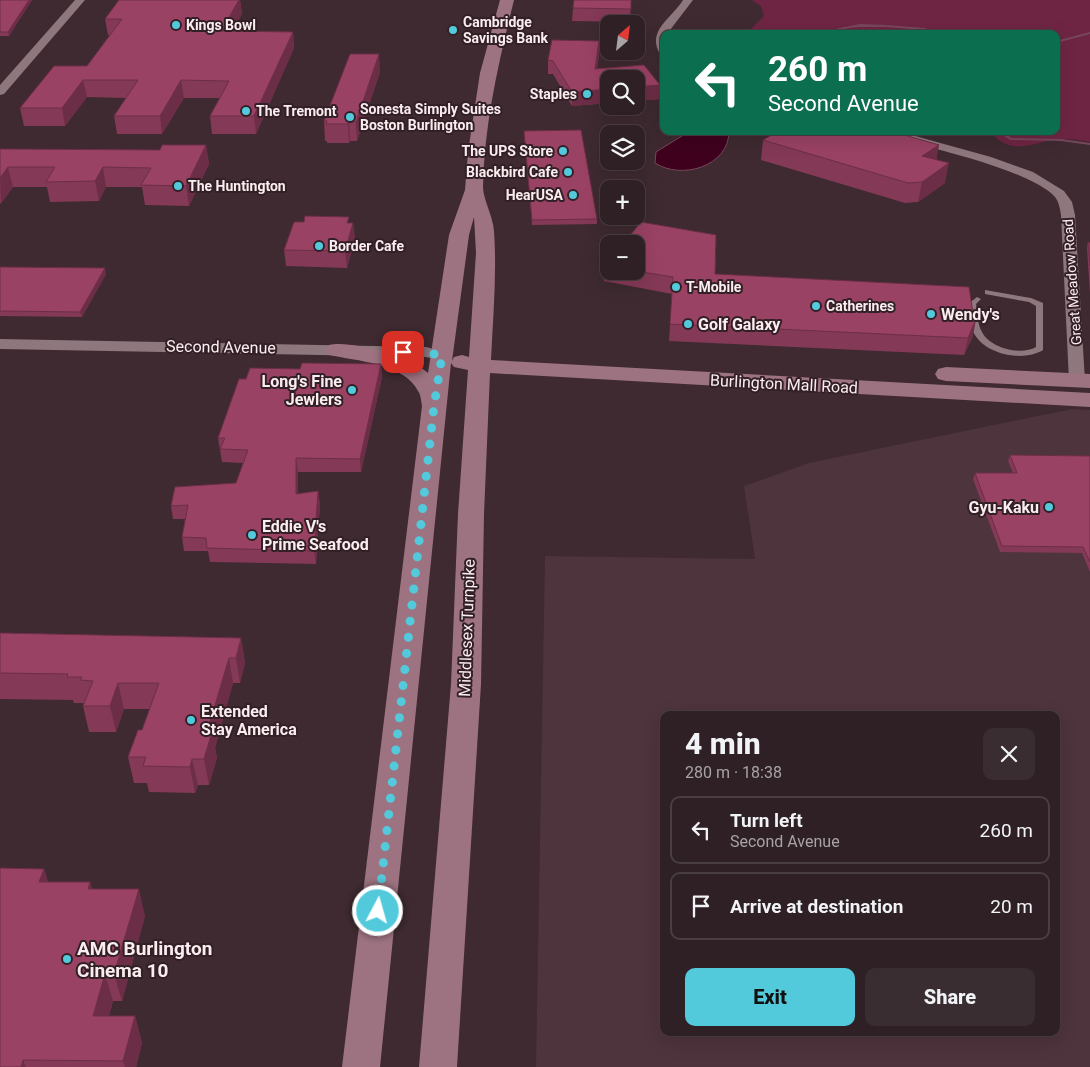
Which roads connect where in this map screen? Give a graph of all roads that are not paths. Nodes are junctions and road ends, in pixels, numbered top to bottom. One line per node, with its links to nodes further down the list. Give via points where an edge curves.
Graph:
1 (80, 0): 5 (street)
2 (507, 0): 7 (main road, Middlesex Turnpike, via 488,73)
3 (688, 0): 4 (street)
4 (663, 30)
5 (0, 92)
6 (896, 135): 16 (street, Great Meadow Road, via 1019,171 1053,189 1062,198 1068,215)
7 (474, 190): 14 (main road, Middlesex Turnpike, via 459,235); 15 (main road, Middlesex Turnpike, via 486,232)
8 (988, 292): 9 (lane, via 1040,304 1039,349 1028,354 1014,353 984,340 978,331 972,304)
9 (976, 299)
10 (0, 344): 11 (street, Second Avenue)
11 (18, 344): 12 (street, Second Avenue); 13 (street)
12 (337, 350): 14 (street, Second Avenue, via 426,352); 17 (main road, via 395,363 413,372 430,391)
13 (0, 355)
14 (442, 356): 15 (main road, Burlington Mall Road); 17 (main road, Middlesex Turnpike)
15 (479, 358): 16 (main road, Burlington Mall Road); 19 (main road, Middlesex Turnpike, via 466,684)
16 (1084, 390)
17 (434, 406): 18 (main road, Middlesex Turnpike)
18 (361, 1067)
19 (438, 1067)

